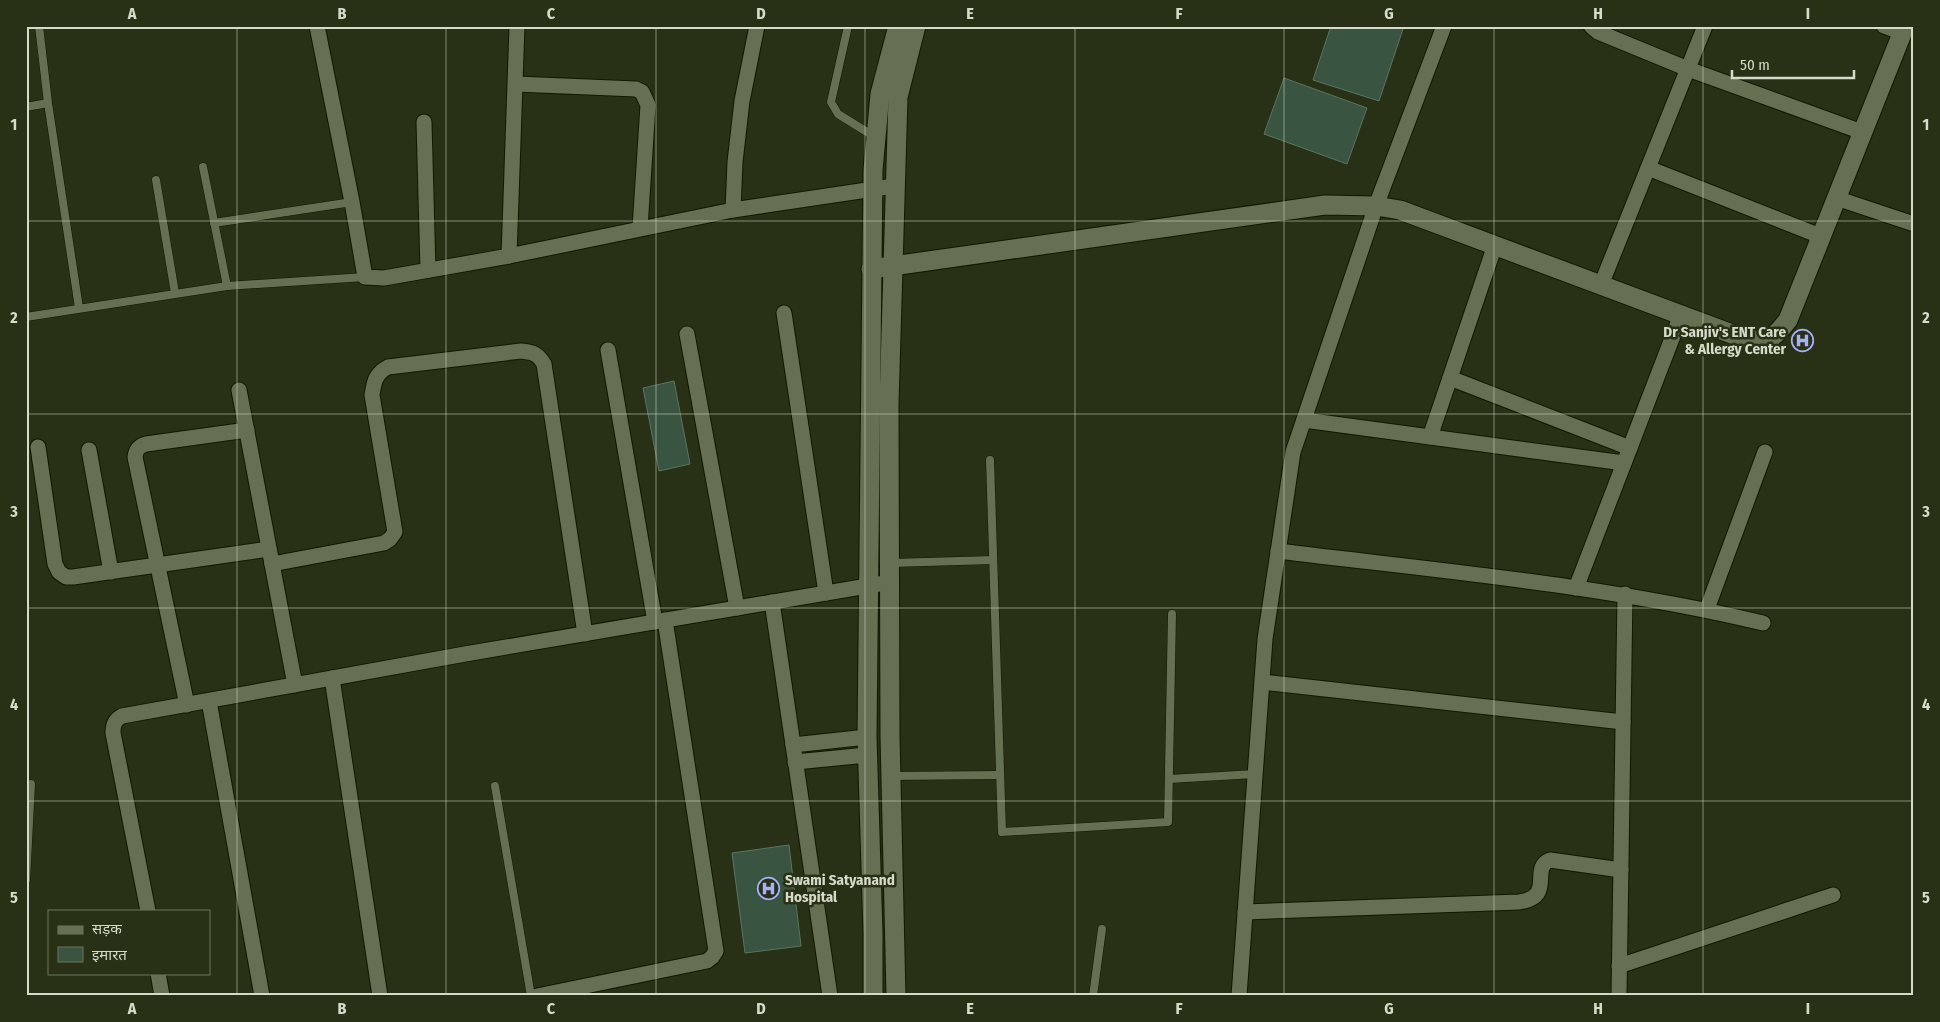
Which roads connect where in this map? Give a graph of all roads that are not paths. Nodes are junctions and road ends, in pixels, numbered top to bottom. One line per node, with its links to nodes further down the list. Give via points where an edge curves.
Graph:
1 (39, 26): 15 (lane)
2 (317, 26): 26 (street)
3 (517, 26): 14 (street)
4 (756, 26): 28 (street, via 742,101)
5 (848, 26): 19 (lane, via 831,102 838,114)
6 (898, 26): 19 (street, via 880,94)
7 (916, 26): 23 (street, via 898,97)
8 (1444, 26): 27 (street)
9 (1591, 26): 13 (street, via 1598,32)
10 (1705, 26): 13 (street)
11 (1884, 26): 12 (street)
12 (1904, 29): 18 (street)
13 (1688, 69): 18 (street); 21 (street)
14 (516, 84): 31 (street, via 636,89 642,92 648,105); 34 (street)
15 (48, 103): 16 (lane); 42 (lane)
16 (26, 107)
17 (424, 122): 37 (street)
18 (1862, 132): 25 (street)
19 (876, 138): 24 (street)
20 (202, 167): 29 (lane)
21 (1648, 168): 32 (street); 39 (street)
22 (156, 180): 41 (lane)
23 (894, 186): 24 (street); 35 (street)
24 (872, 190): 28 (street); 36 (street)
25 (1836, 198): 30 (street); 32 (street)
26 (352, 202): 29 (lane); 38 (street)
27 (1376, 206): 33 (street, via 1400,210); 35 (street, via 1325,205); 50 (street)
28 (734, 210): 31 (street)
29 (214, 223): 40 (lane)
30 (1914, 224)
31 (640, 228): 34 (street)
32 (1820, 236): 44 (street, via 1788,320 1778,334 1767,340 1748,340)
33 (1495, 244): 39 (street); 48 (street)
34 (509, 256): 37 (street)
35 (893, 266): 36 (street); 62 (street, via 889,404)
36 (871, 269): 67 (street)
37 (428, 270): 38 (street, via 384,278)
38 (364, 277): 40 (lane)
39 (1601, 285): 44 (street)
40 (227, 286): 41 (lane)
41 (175, 293): 42 (lane)
42 (79, 308): 45 (lane)
43 (784, 313): 69 (street)
44 (1681, 315): 54 (street)
45 (26, 317)
46 (686, 334): 72 (street)
47 (608, 350): 75 (street)
48 (1450, 378): 52 (street); 54 (street)
49 (239, 390): 51 (street)
50 (1304, 420): 52 (street); 60 (street, via 1294,452)
51 (247, 430): 59 (street); 64 (street, via 146,444 136,451)
52 (1430, 437): 58 (street)
53 (38, 447): 65 (street, via 55,564 59,572 66,577)
54 (1630, 448): 58 (street)
55 (89, 450): 65 (street)
56 (1765, 452): 73 (street)
57 (990, 460): 61 (lane)
58 (1624, 463): 68 (street)
59 (269, 549): 63 (street); 64 (street)
60 (1278, 551): 68 (street); 79 (street)
61 (993, 560): 62 (lane); 88 (lane)
62 (891, 563): 66 (street)
63 (272, 564): 77 (street, via 384,543 395,532 372,395 374,379 380,372 388,367 532,352 544,364); 80 (street)
64 (158, 566): 65 (street); 82 (street)
65 (111, 572)
66 (891, 582): 67 (street); 89 (street)
67 (868, 586): 69 (street); 85 (street)
68 (1576, 588): 70 (street)
69 (826, 593): 71 (street)
70 (1625, 594): 73 (street); 83 (street)
71 (772, 602): 72 (street); 84 (street)
72 (737, 608): 75 (street)
73 (1707, 609): 76 (street)
74 (1172, 614): 90 (lane)
75 (660, 621): 77 (street); 107 (street, via 716,951 707,961)
76 (1763, 623)
77 (584, 634): 78 (street)
78 (332, 678): 80 (street); 105 (street)
79 (1262, 682): 83 (street); 87 (street)
80 (295, 685): 81 (street)
81 (209, 701): 82 (street); 104 (street)
82 (187, 705): 96 (street, via 122,716 113,725)
83 (1623, 722): 93 (street)
84 (793, 746): 85 (street); 86 (street)
85 (867, 746): 86 (street); 99 (street)
86 (796, 762): 108 (street)
87 (1255, 774): 90 (lane); 97 (street)
88 (998, 775): 89 (lane); 90 (lane, via 1002,832 1168,822)
89 (891, 776): 100 (street)
90 (1169, 779)
91 (31, 784): 94 (lane)
92 (495, 786): 106 (lane)
93 (1621, 870): 97 (street, via 1550,860 1542,868 1537,894 1518,902); 101 (street)
94 (26, 880)
95 (1833, 895): 101 (street)
96 (148, 910)
97 (1245, 912): 112 (street)
98 (1102, 929): 111 (lane)
99 (873, 933): 100 (street); 109 (street)
100 (895, 933): 110 (street)
101 (1619, 966): 113 (street)
102 (158, 974): 103 (street)
103 (162, 996)
104 (262, 996)
105 (380, 996)
106 (531, 996)
107 (537, 996)
108 (830, 996)
109 (873, 996)
110 (896, 996)
111 (1093, 996)
112 (1239, 996)
113 (1619, 996)

